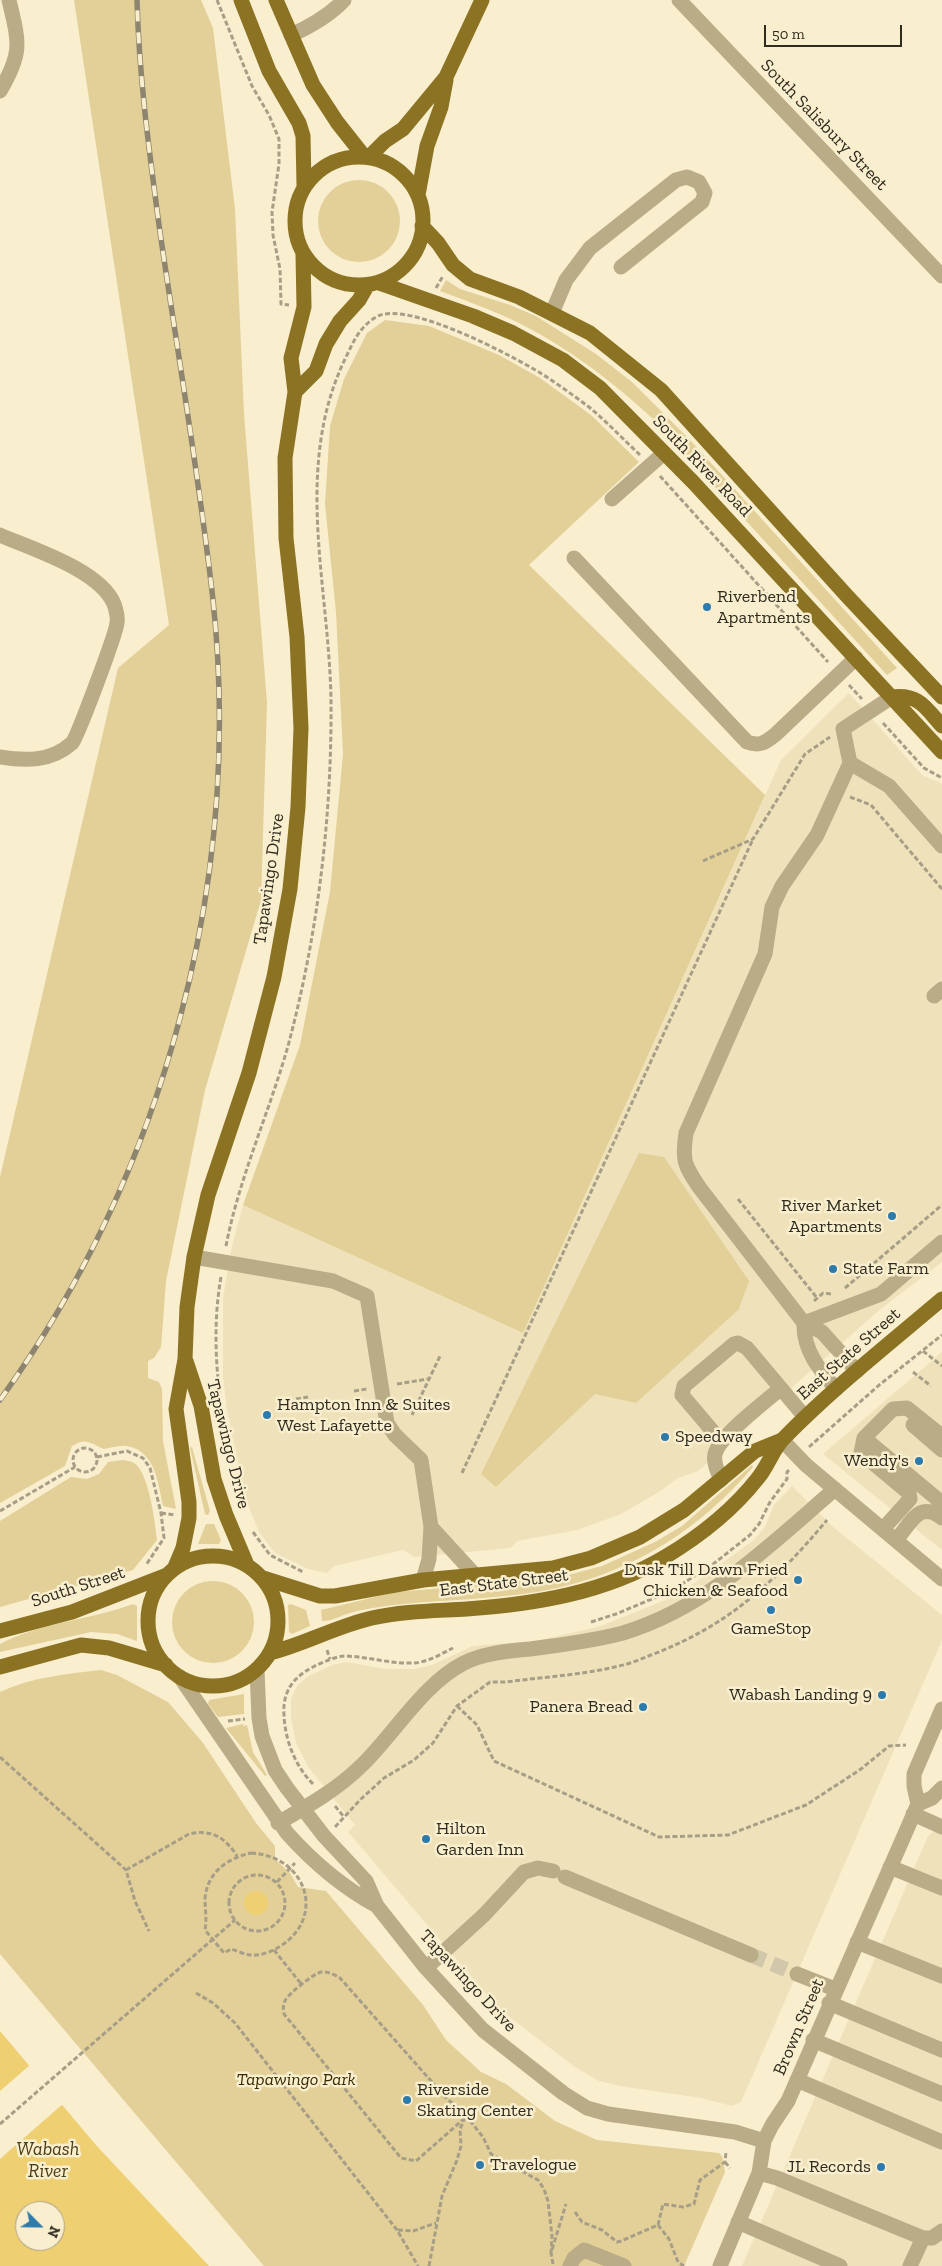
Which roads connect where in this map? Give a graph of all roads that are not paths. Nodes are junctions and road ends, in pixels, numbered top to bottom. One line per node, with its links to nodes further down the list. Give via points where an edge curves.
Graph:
1 (9, 0): 9 (street, via 18,44 17,56)
2 (242, 0): 11 (main road, via 269,71 299,123 303,136)
3 (276, 0): 7 (main road)
4 (344, 0): 7 (street, via 317,22)
5 (482, 0): 8 (main road)
6 (679, 0): 16 (street, South Salisbury Street)
7 (291, 35): 10 (main road, via 313,85 337,122)
8 (446, 77): 10 (main road, via 403,130); 12 (main road, via 441,107 427,146)
9 (0, 91)
10 (366, 155): 11 (main road, via 333,162); 12 (main road, via 388,164 405,176)
11 (304, 185): 14 (main road, via 294,219 296,237)
12 (418, 195): 13 (main road)
13 (422, 226): 17 (main road, via 418,246 408,262 394,275); 18 (main road, South River Road, via 453,265 480,284 519,297)
14 (303, 254): 17 (main road, via 332,278); 19 (main road, Tapawingo Drive, via 304,307 291,358)
15 (621, 267): 18 (street, via 702,202 705,193 699,182 687,176 676,180 590,248 566,280)
16 (942, 276)
17 (373, 285): 19 (main road, via 340,321 326,344 316,371); 20 (main road, South River Road, via 431,301 513,333 562,360 600,388)
18 (552, 313): 25 (main road, South River Road, via 590,333 661,390 847,596)
19 (295, 392): 33 (main road, Tapawingo Drive, via 285,458 286,538 297,637 301,728 290,889 274,977 249,1073 208,1195)
20 (664, 453): 21 (street); 24 (main road, South River Road)
21 (612, 499)
22 (0, 535): 29 (street, via 87,574 104,589 114,604 117,622 111,646 73,742 41,759)
23 (574, 558): 24 (street, via 747,742 754,745 762,744 776,734)
24 (856, 658): 26 (main road, South River Road)
25 (941, 694)
26 (892, 697): 27 (main road, via 906,695 915,699); 28 (main road, South River Road); 30 (street, via 843,729)
27 (942, 726)
28 (942, 752)
29 (0, 757)
30 (850, 763): 31 (street, via 889,786); 35 (street, via 818,835 772,906 765,954 686,1133 683,1152 685,1165 700,1187)
31 (942, 846)
32 (942, 1242): 35 (street, via 881,1294)
33 (194, 1258): 36 (main road, Tapawingo Drive, via 187,1307); 51 (street, via 334,1281 367,1296 388,1423 395,1435 421,1460)
34 (942, 1298): 37 (main road, East State Street)
35 (801, 1319): 37 (street, via 822,1332); 39 (street, via 808,1351)
36 (185, 1360): 54 (main road, Tapawingo Drive, via 201,1406 214,1479); 55 (main road, Tapawingo Drive, via 176,1409 189,1518 183,1548)
37 (857, 1371): 39 (main road, East State Street)
38 (780, 1389): 41 (street); 45 (street); 45 (street, via 747,1348 738,1343 684,1386 682,1395)
39 (836, 1389): 41 (main road, East State Street)
40 (893, 1409): 42 (street, via 907,1408); 43 (street); 46 (street)
41 (805, 1417): 44 (main road, East State Street)
42 (942, 1436)
43 (864, 1438): 49 (street); 52 (street, via 861,1453 909,1493 910,1499)
44 (782, 1440): 47 (main road, East State Street, via 755,1451); 48 (street); 61 (main road, East State Street, via 758,1478 717,1521 663,1558 620,1579 583,1592 539,1601 372,1618)
45 (721, 1441): 47 (street, via 715,1454)
46 (942, 1450)
47 (721, 1480): 56 (main road, East State Street, via 684,1510 640,1537 592,1558 553,1568)
48 (835, 1489): 52 (street); 68 (street, via 735,1574 674,1612 625,1632 581,1643 497,1653 464,1662 423,1698 362,1765)
49 (942, 1503)
50 (942, 1518): 53 (street, via 926,1510 918,1514)
51 (431, 1527): 56 (street); 58 (street, via 429,1559)
52 (883, 1529): 53 (street)
53 (896, 1540): 59 (street)
54 (247, 1565): 55 (main road, via 213,1556 196,1559); 57 (main road)
55 (171, 1571): 60 (main road, South Street, via 72,1612); 62 (main road, via 153,1597 148,1614 152,1649)
56 (475, 1575): 58 (main road, East State Street)
57 (263, 1578): 58 (main road, East State Street, via 320,1596); 61 (main road, via 273,1595 278,1614 277,1634)
58 (423, 1580)
59 (942, 1580)
60 (0, 1631)
61 (270, 1653): 64 (main road)
62 (166, 1665): 63 (main road, via 109,1648 81,1645); 65 (main road)
63 (0, 1667)
64 (256, 1670): 65 (main road, via 239,1681 220,1686 199,1685); 68 (street, Tapawingo Drive, via 262,1736 276,1770)
65 (180, 1677): 70 (street, Tapawingo Drive, via 249,1775)
66 (942, 1709): 69 (street, via 914,1774)
67 (942, 1788): 69 (street)
68 (302, 1809): 70 (street); 74 (street, Tapawingo Drive, via 366,1881)
69 (915, 1809): 71 (street); 72 (street, Brown Street)
70 (278, 1823): 74 (street, Tapawingo Drive, via 305,1853 343,1886)
71 (942, 1827)
72 (890, 1867): 73 (street); 75 (street, Brown Street)
73 (942, 1888)
74 (377, 1906): 77 (street, Tapawingo Drive)
75 (857, 1942): 79 (street); 80 (street, Brown Street)
76 (751, 1955): 77 (street, via 538,1868 524,1872 484,1915)
77 (426, 1968): 85 (street, Tapawingo Drive, via 483,2030 587,2108 608,2114 735,2132)
78 (797, 1974): 80 (street)
79 (942, 1976)
80 (832, 1996): 81 (street, Brown Street); 82 (street)
81 (814, 2040): 83 (street, Brown Street); 84 (street)
82 (942, 2050)
83 (797, 2080): 85 (street, Brown Street); 86 (street)
84 (942, 2094)
85 (764, 2141): 87 (street, Brown Street)
86 (942, 2142)
87 (759, 2173): 88 (street, Brown Street); 90 (street)
88 (738, 2222): 93 (street, Brown Street); 94 (street)
89 (942, 2231): 90 (street, via 932,2238)
90 (923, 2238): 95 (street)
91 (570, 2266): 92 (street, via 580,2252 588,2250)
92 (624, 2266)
93 (720, 2266)
94 (840, 2266)
95 (910, 2266)

